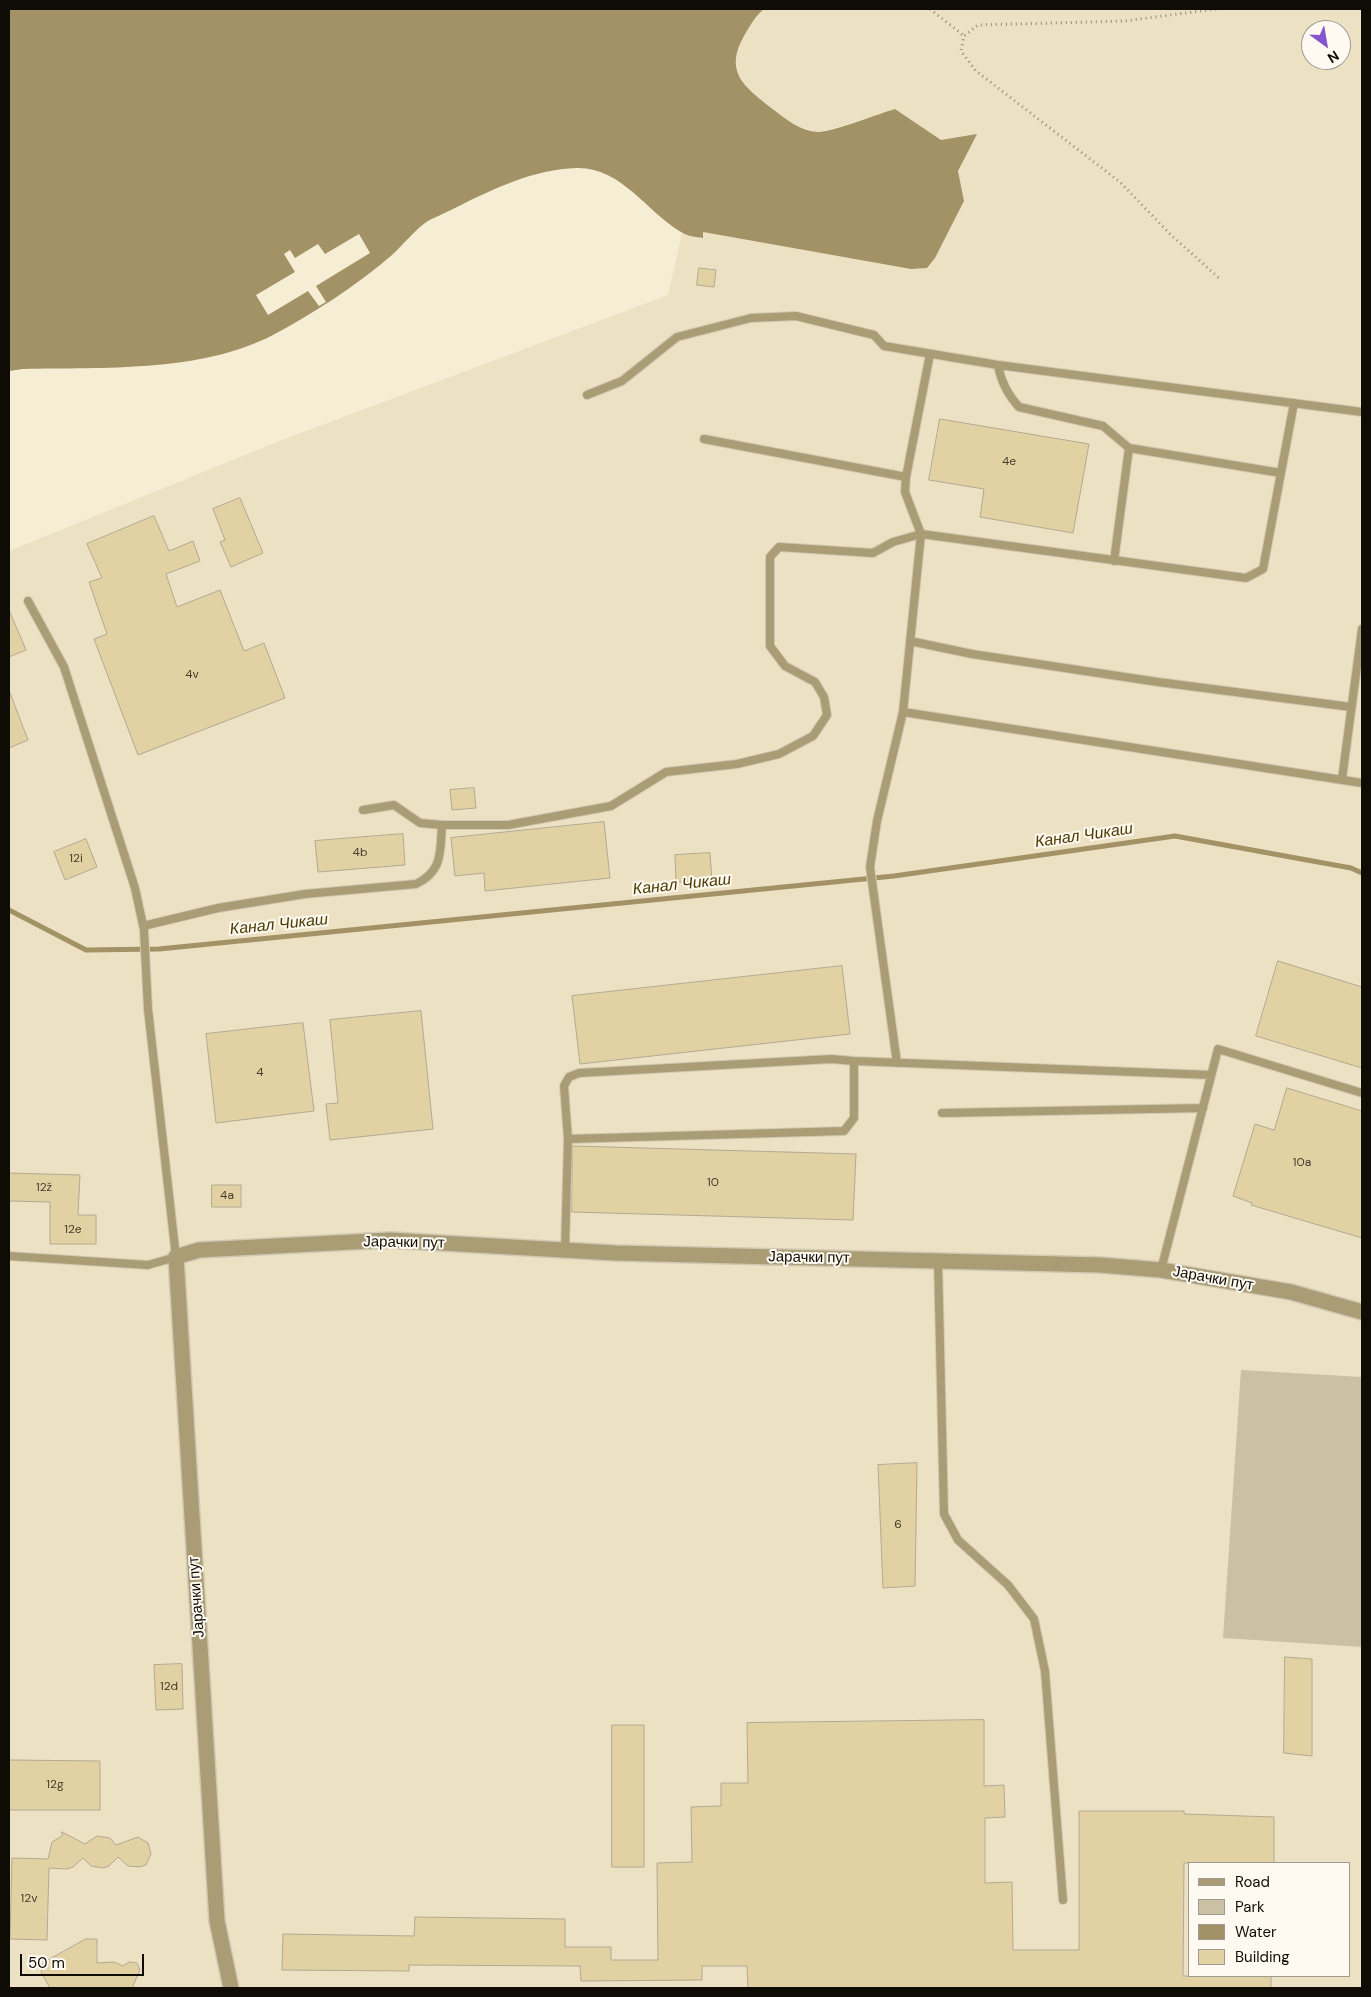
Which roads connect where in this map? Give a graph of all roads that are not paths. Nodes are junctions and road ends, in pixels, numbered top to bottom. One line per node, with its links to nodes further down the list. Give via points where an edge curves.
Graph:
1 (930, 354): 2 (lane); 3 (lane, via 884,346 874,335 796,316 751,318 677,337 622,380); 9 (lane)
2 (998, 365): 4 (lane); 7 (lane, via 1001,380 1019,407 1103,426)
3 (587, 396)
4 (1294, 402): 5 (lane); 8 (lane)
5 (1362, 412)
6 (704, 439): 9 (lane)
7 (1129, 448): 8 (lane); 11 (lane)
8 (1281, 473): 11 (lane, via 1263,569 1246,578)
9 (906, 477): 10 (lane, via 905,492)
10 (921, 534): 11 (lane); 14 (lane); 21 (lane, via 893,542 873,553 779,547 770,557 770,646 785,666 815,682 824,697 828,715 814,736 771,756 737,764 666,772 610,806 508,824)
11 (1114, 561)
12 (28, 601): 22 (lane, via 64,667 135,888)
13 (1362, 630): 15 (lane)
14 (910, 641): 16 (lane, via 972,654 1158,682); 17 (lane)
15 (1360, 659): 16 (lane)
16 (1351, 707): 18 (lane)
17 (903, 712): 18 (lane); 24 (lane, via 870,867)
18 (1342, 779): 19 (lane)
19 (1362, 784)
20 (363, 810): 21 (lane, via 394,805 420,823)
21 (442, 825): 22 (lane, via 438,862 429,878 416,884 305,894 218,908)
22 (144, 928): 32 (lane, via 149,1014)
23 (854, 1061): 24 (lane); 29 (lane, via 854,1118 844,1130); 29 (lane, via 831,1059 579,1073 569,1077 564,1086)
24 (898, 1063): 25 (lane)
25 (1211, 1074): 26 (lane, via 1218,1049); 27 (lane)
26 (1362, 1093)
27 (1203, 1108): 28 (lane); 34 (lane)
28 (942, 1113)
29 (568, 1139): 30 (lane)
30 (565, 1250): 32 (street, Јарачки пут, via 390,1240 199,1250); 33 (street, Јарачки пут)
31 (9, 1256): 32 (lane, via 148,1265)
32 (176, 1257): 37 (street, Јарачки пут, via 217,1921)
33 (938, 1261): 34 (street, Јарачки пут, via 1100,1265); 36 (lane, via 944,1514 958,1540 1008,1585 1034,1619 1045,1671)
34 (1161, 1270): 35 (street, Јарачки пут, via 1291,1292)
35 (1362, 1312)
36 (1063, 1900)
37 (231, 1988)

